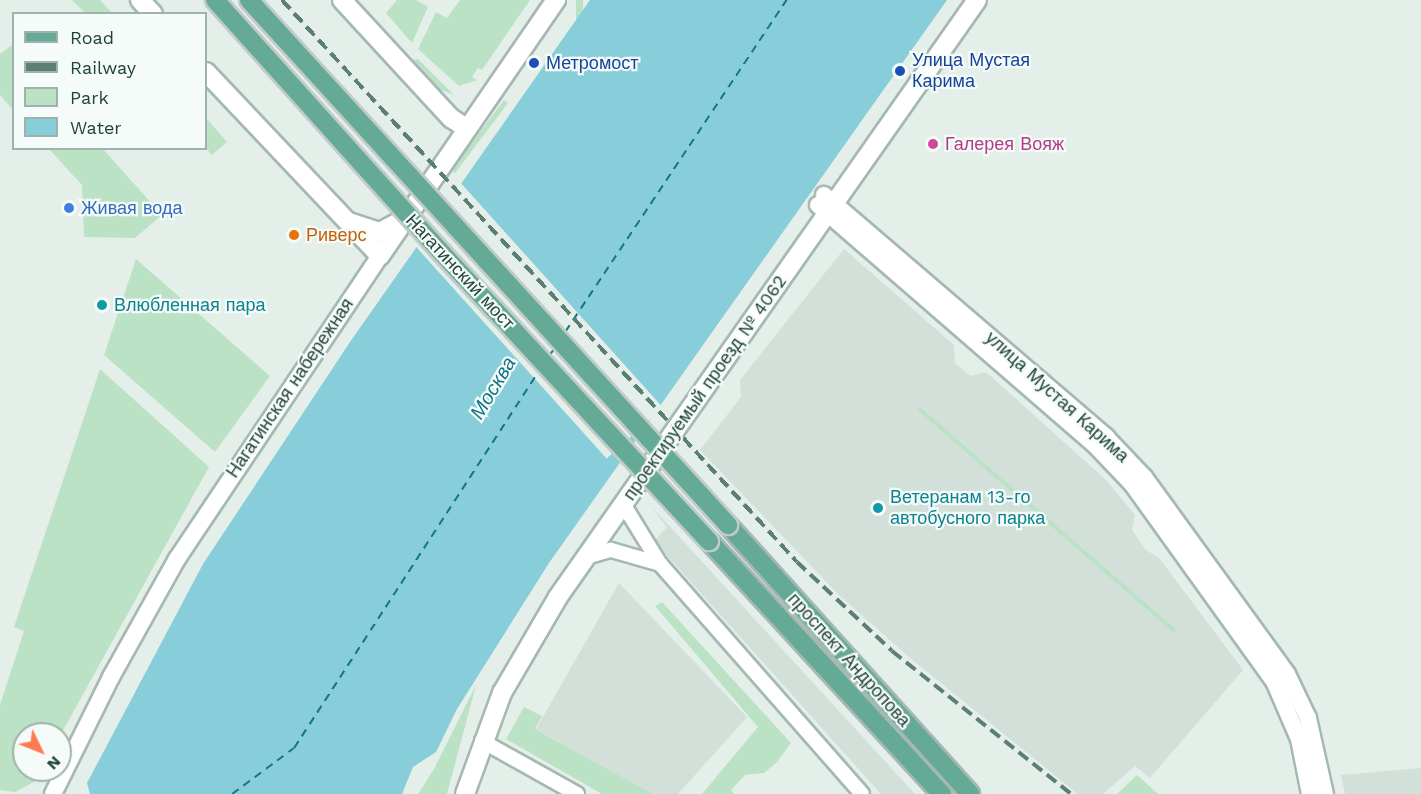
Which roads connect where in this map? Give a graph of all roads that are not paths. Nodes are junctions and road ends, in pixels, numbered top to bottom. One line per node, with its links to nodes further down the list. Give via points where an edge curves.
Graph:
1 (140, 0): 8 (main road)
2 (215, 0): 17 (main road, Нагатинский мост, bridge)
3 (249, 0): 16 (main road, Нагатинский мост, bridge)
4 (342, 0): 10 (main road, via 451,118)
5 (556, 0): 10 (main road, Нагатинская набережная)
6 (962, 0): 11 (main road, проектируемый проезд № 4062)
7 (977, 0): 11 (main road, проектируемый проезд № 4062)
8 (151, 12)
9 (207, 73): 13 (main road)
10 (466, 128): 12 (main road, Нагатинская набережная)
11 (826, 204): 15 (main road, проектируемый проезд № 4062); 22 (main road, проектируемый проезд № 4062, via 532,616 491,688); 28 (street, улица Мустая Карима, via 1097,447 1133,485 1274,681 1299,738); 29 (street, улица Мустая Карима, via 1106,437 1144,477 1287,674 1308,718)
12 (405, 219): 13 (main road, via 380,232); 14 (main road, Нагатинская набережная)
13 (346, 221): 14 (main road)
14 (380, 256): 21 (street, Нагатинская набережная, via 177,559 111,677)
15 (623, 504): 18 (main road, проектируемый проезд № 4062); 19 (street)
16 (728, 525): 27 (main road, проспект Андропова)
17 (709, 541): 26 (main road, проспект Андропова)
18 (586, 557): 19 (street, via 611,550); 20 (main road, проектируемый проезд № 4062, via 506,686)
19 (660, 564): 25 (street)
20 (482, 741): 23 (main road, проектируемый проезд № 4062); 24 (street)
21 (53, 794)
22 (453, 794)
23 (465, 794)
24 (577, 794)
25 (862, 794)
26 (942, 794)
27 (970, 794)
28 (1310, 794)
29 (1325, 794)

